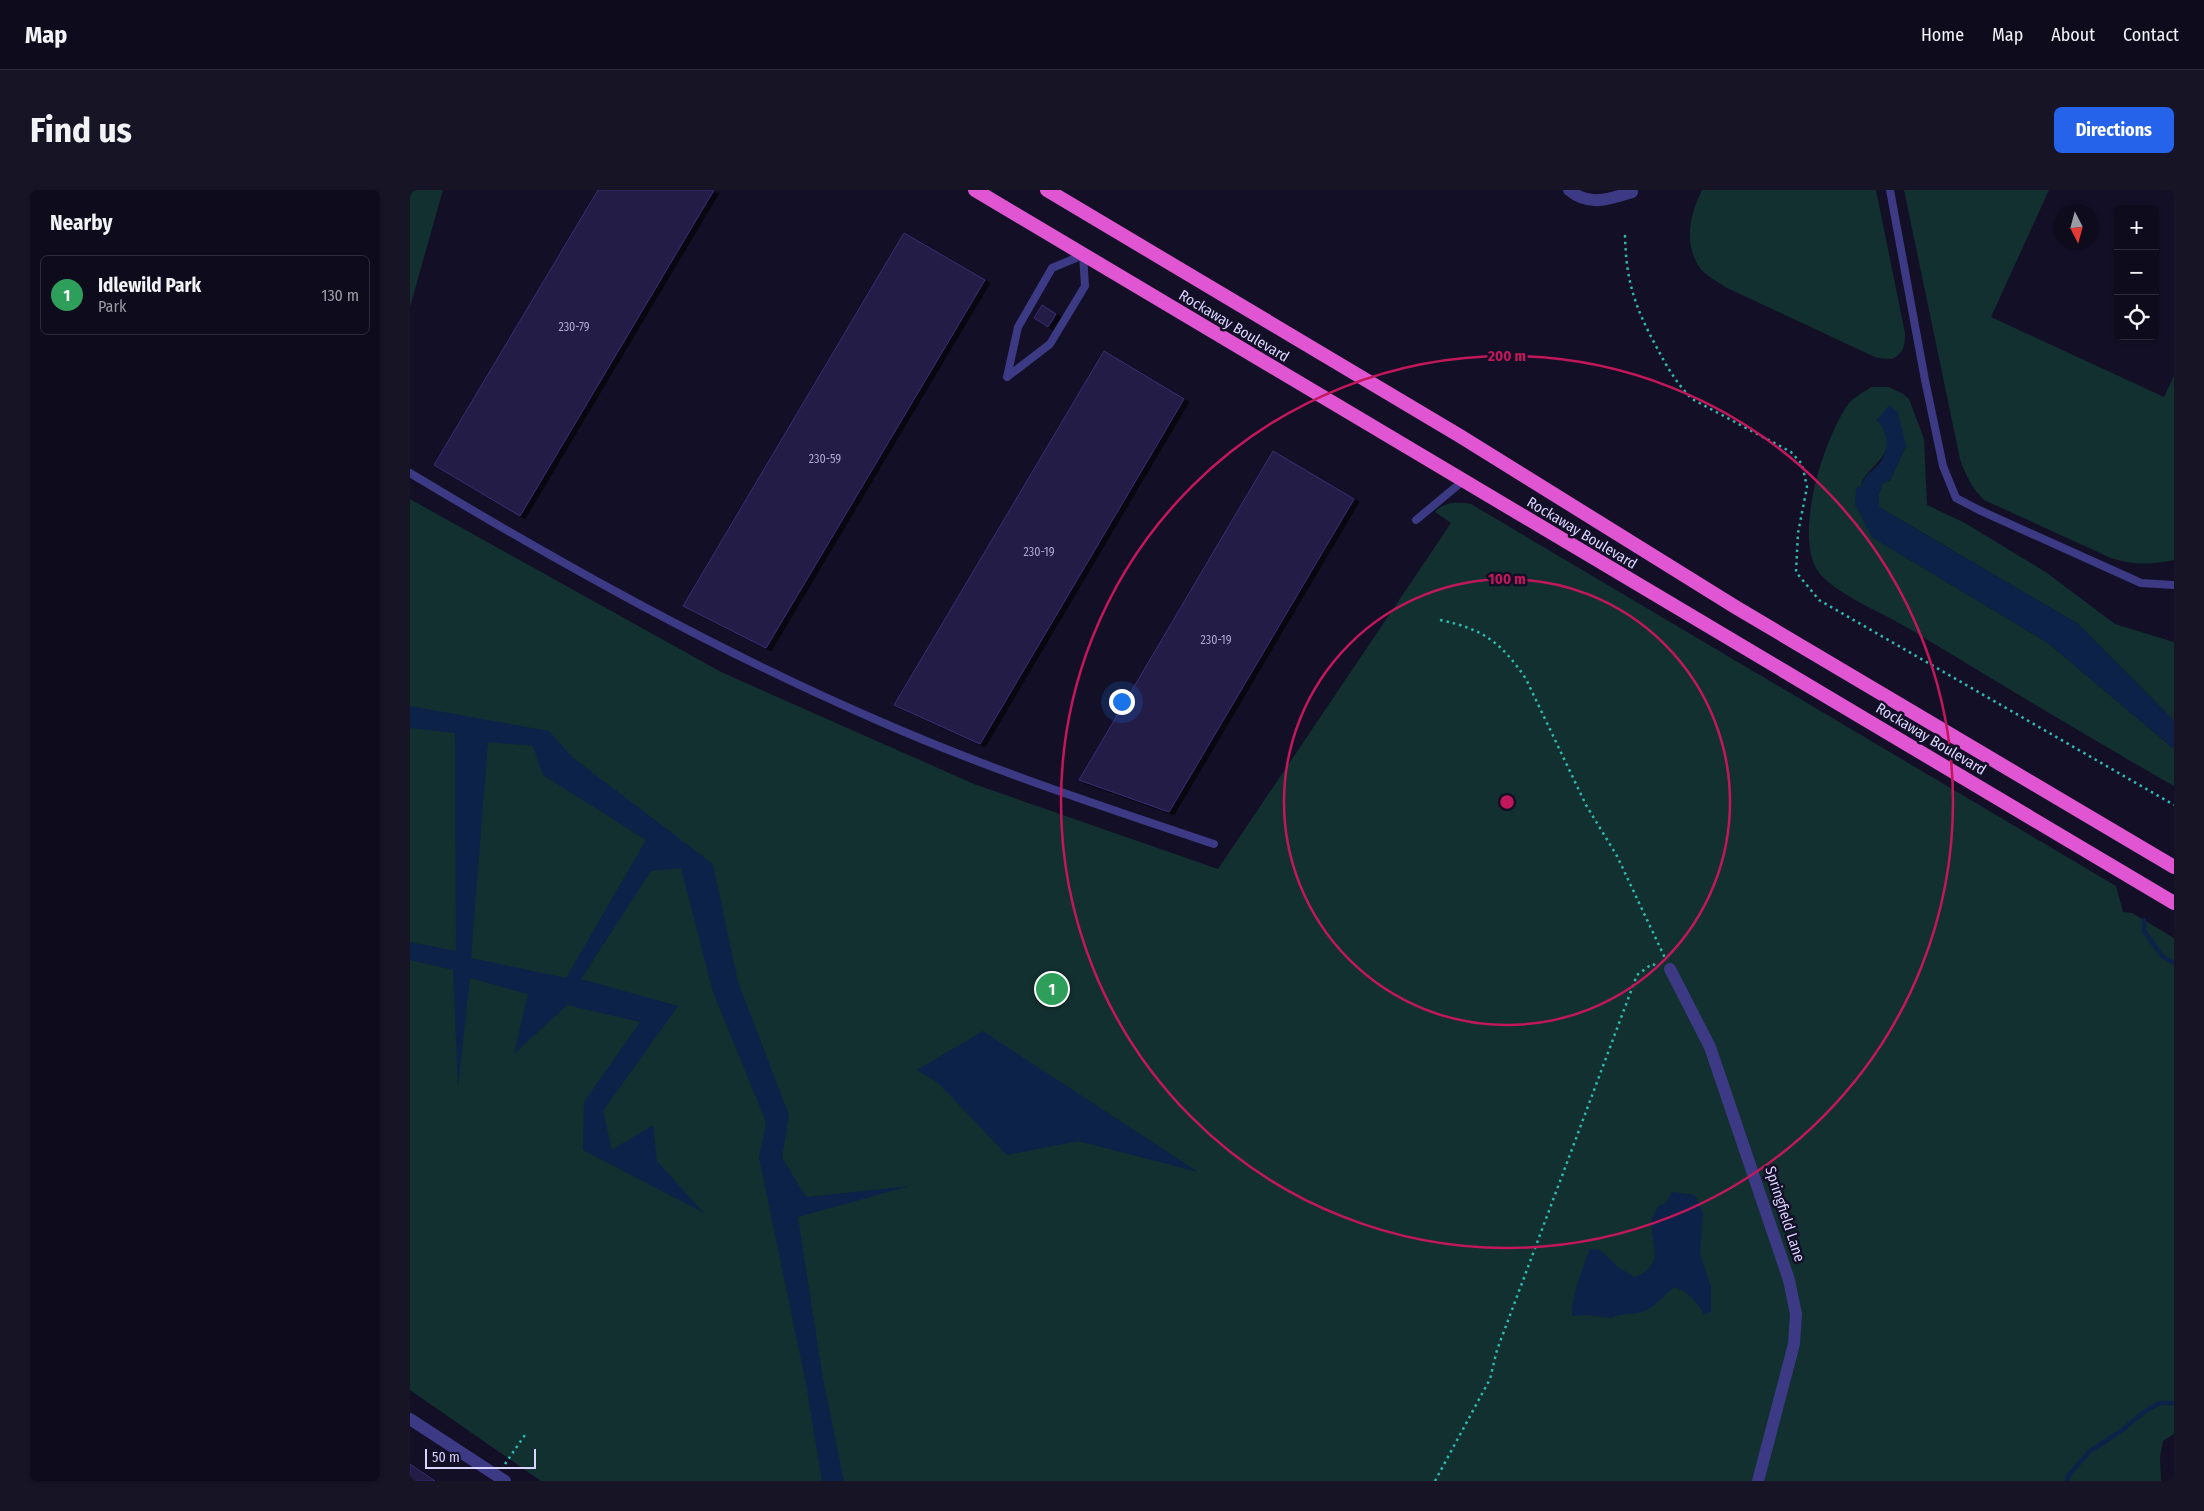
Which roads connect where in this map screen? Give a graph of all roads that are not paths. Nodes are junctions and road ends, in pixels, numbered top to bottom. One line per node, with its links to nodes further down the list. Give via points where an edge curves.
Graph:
1 (974, 190): 6 (highway, Rockaway Boulevard)
2 (1047, 190): 12 (highway, Rockaway Boulevard, via 1460,436 1737,608)
3 (1569, 190): 5 (street, via 1581,198 1596,201)
4 (1890, 190): 10 (lane, via 1941,457 1956,498 2142,582)
5 (1632, 192)
6 (1084, 255): 6 (lane, via 1052,268 1018,327 1007,377 1050,344 1085,286); 8 (highway, Rockaway Boulevard)
7 (410, 473): 11 (lane, via 648,609 820,694 937,746 1041,786)
8 (1463, 481): 9 (lane); 13 (highway, Rockaway Boulevard)
9 (1416, 520)
10 (2174, 585)
11 (1214, 844)
12 (2174, 867)
13 (2174, 903)
14 (1670, 969): 17 (street, Springfield Lane, via 1710,1047 1786,1271 1796,1314 1794,1344)
15 (410, 1418): 16 (street)
16 (501, 1479)
17 (1758, 1481)

